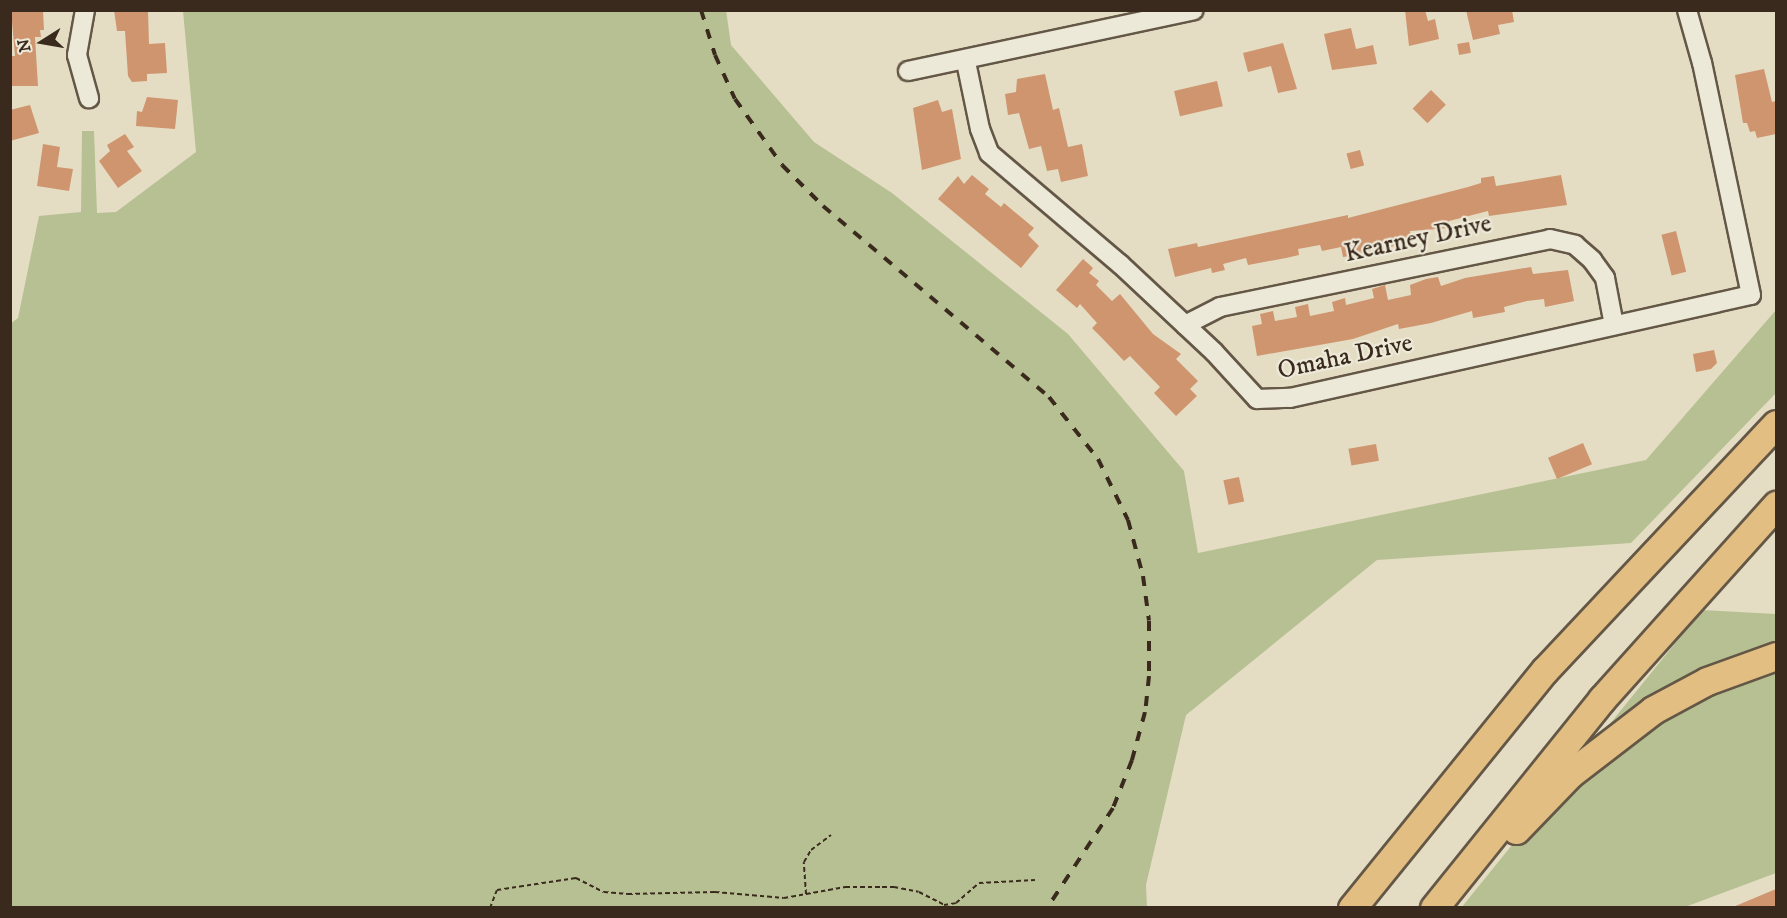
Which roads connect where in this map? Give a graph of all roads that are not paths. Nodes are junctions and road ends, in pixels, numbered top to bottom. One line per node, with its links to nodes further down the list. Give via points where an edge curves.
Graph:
1 (85, 10): 6 (street, via 77,55)
2 (1194, 10): 4 (street)
3 (1687, 10): 8 (street, Omaha Drive, via 1702,63 1750,295)
4 (966, 62): 5 (street); 7 (street, Omaha Drive, via 989,153)
5 (908, 71)
6 (89, 98)
7 (1185, 325): 8 (street, Omaha Drive, via 1257,399 1347,388 1385,375); 8 (street, Kearney Drive, via 1220,307 1550,239 1575,245 1592,260 1605,278)
8 (1614, 325)
9 (1776, 424): 12 (highway, via 1595,614)
10 (1769, 512): 13 (highway, via 1602,699)
11 (1776, 656): 14 (highway, via 1707,681 1621,732 1563,780)
12 (1352, 908)
13 (1434, 908)
14 (1444, 908)

